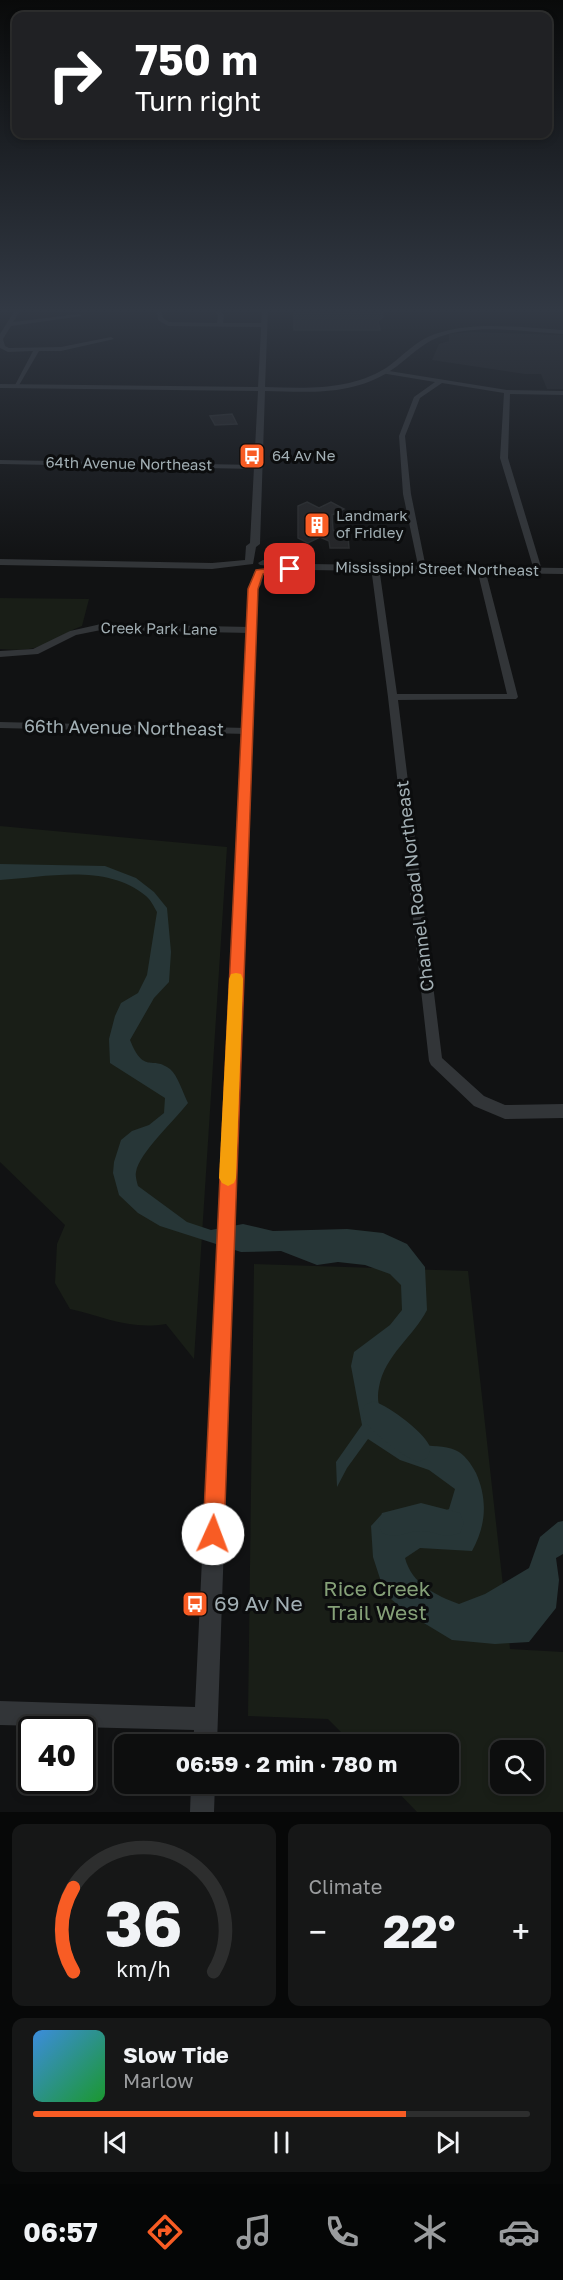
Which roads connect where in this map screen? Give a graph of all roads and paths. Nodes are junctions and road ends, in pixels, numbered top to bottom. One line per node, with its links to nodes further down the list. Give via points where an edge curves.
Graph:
1 (262, 395): 5 (street)
2 (421, 395): 9 (street, via 402,436 407,494)
3 (507, 395): 11 (street, via 504,458)
4 (0, 462): 5 (street, 64th Avenue Northeast)
5 (258, 467): 7 (street, via 255,544 251,546)
6 (0, 562): 7 (street, Mississippi Street Northeast)
7 (254, 567): 8 (street, Mississippi Street Northeast); 13 (street, via 250,585 254,586)
8 (375, 567): 9 (street, Mississippi Street Northeast); 15 (street, Channel Road Northeast)
9 (422, 568): 10 (street, Mississippi Street Northeast)
10 (481, 569): 11 (street, Mississippi Street Northeast); 15 (street, via 513,698)
11 (538, 570): 12 (street, Mississippi Street Northeast)
12 (563, 571)
13 (251, 630): 14 (street, Creek Park Lane, via 100,627 73,633 35,652); 17 (street)
14 (0, 654)
15 (393, 697): 18 (street, Channel Road Northeast, via 436,1061 479,1101 505,1112)
16 (0, 725): 17 (street, 66th Avenue Northeast)
17 (247, 731): 20 (street)
18 (563, 1111)
19 (0, 1713): 20 (street)
20 (206, 1719): 21 (street)
21 (205, 1734)
22 (203, 1794): 23 (street)
23 (202, 1812)

